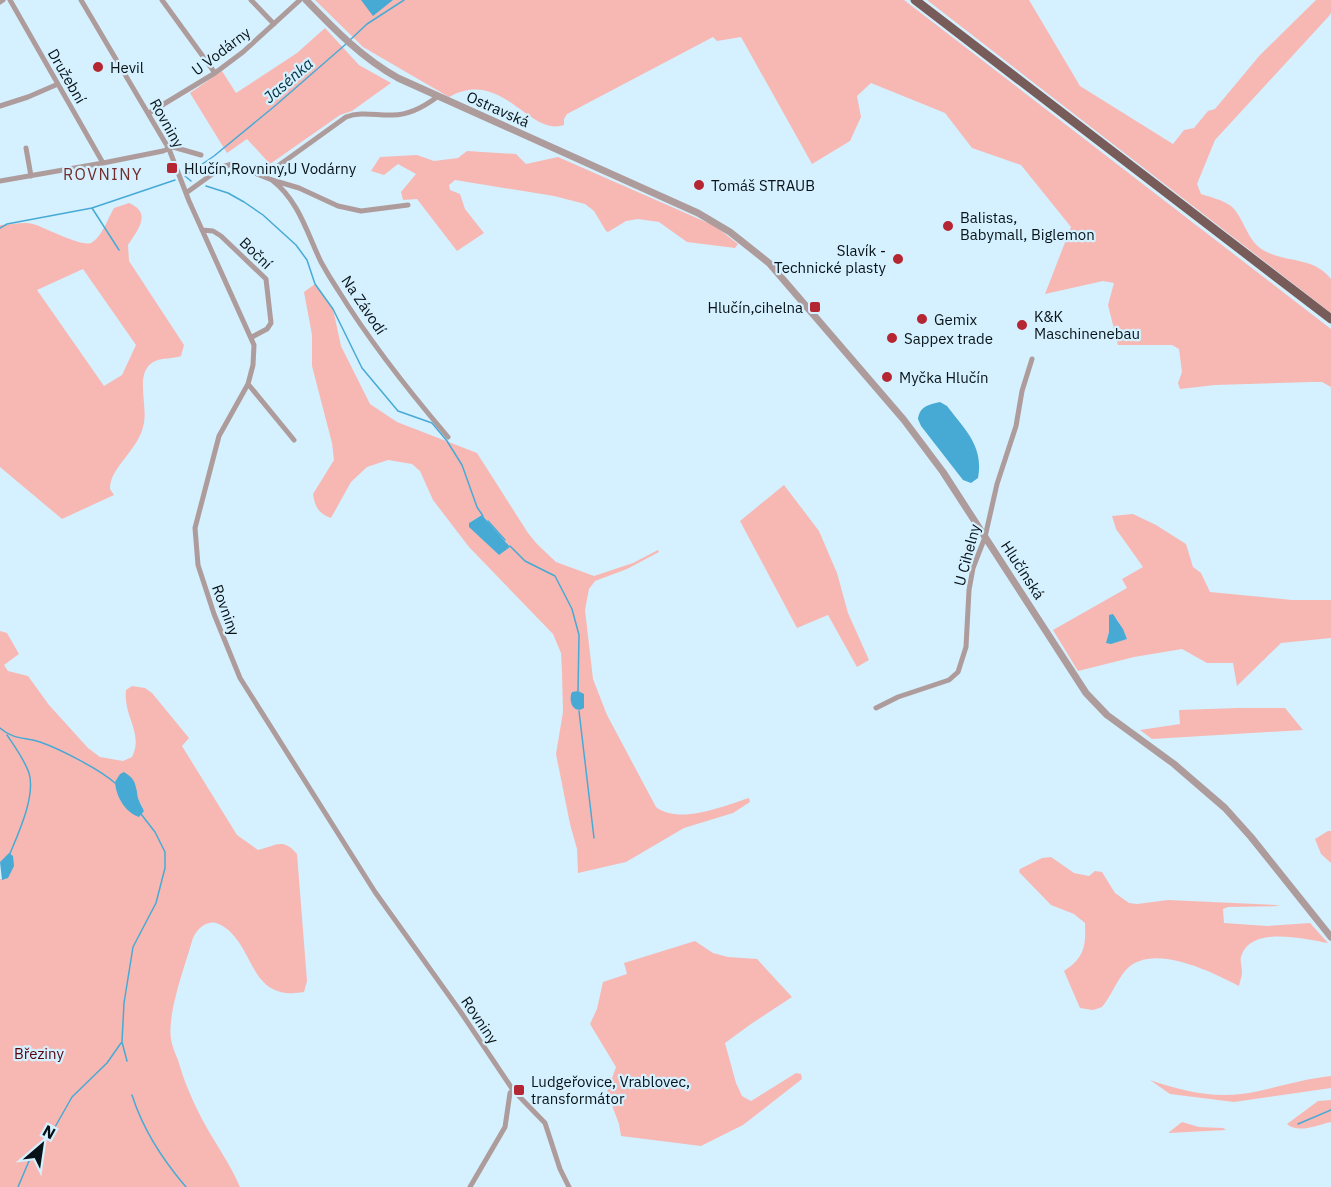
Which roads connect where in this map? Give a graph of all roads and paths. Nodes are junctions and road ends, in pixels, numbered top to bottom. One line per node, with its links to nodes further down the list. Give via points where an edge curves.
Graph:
1 (9, 0): 10 (street, Družební)
2 (81, 0): 13 (street, Rovniny)
3 (162, 0): 9 (street)
4 (251, 0): 8 (street)
5 (300, 0): 8 (street, U Vodárny)
6 (306, 0): 11 (street, Ostravská, via 367,59)
7 (915, 0): 26 (main road)
8 (274, 24): 9 (street, U Vodárny)
9 (214, 73): 13 (street, U Vodárny)
10 (58, 84): 12 (street); 17 (street, Družební)
11 (437, 97): 19 (street, via 401,114 346,117); 24 (street, Ostravská)
12 (0, 106)
13 (149, 113): 15 (street, Rovniny)
14 (26, 148): 18 (street)
15 (169, 148): 16 (street); 17 (street); 22 (street, Rovniny)
16 (201, 155)
17 (103, 163): 18 (street)
18 (31, 176): 21 (street)
19 (264, 176): 20 (street, Na Závodí); 22 (street, Na Závodí, via 230,164)
20 (272, 180): 23 (street, Na Závodí, via 361,211); 30 (street, Na Závodí, via 294,205 352,313)
21 (0, 181)
22 (186, 193): 25 (street, Rovniny)
23 (408, 205)
24 (698, 213): 32 (street, Hlučínská, via 742,240 777,272 923,443)
25 (202, 230): 27 (street, Rovniny); 27 (street, Boční, via 220,236 266,279 271,323)
26 (1331, 319)
27 (252, 337): 29 (street, Rovniny, via 255,350)
28 (1032, 359): 32 (street, U Cihelny)
29 (248, 384): 31 (street); 35 (street, Rovniny, via 219,436 195,528 198,565 214,614 240,678 306,786)
30 (448, 437)
31 (294, 440)
32 (985, 537): 33 (street, U Cihelny, via 971,578 966,647 958,672 949,680); 34 (street, Hlučínská, via 1086,693 1107,715 1226,808)
33 (876, 708)
34 (1331, 937)
35 (513, 1090): 36 (street, via 505,1127); 37 (street, Rovniny, via 545,1123)
36 (470, 1187)
37 (569, 1187)

